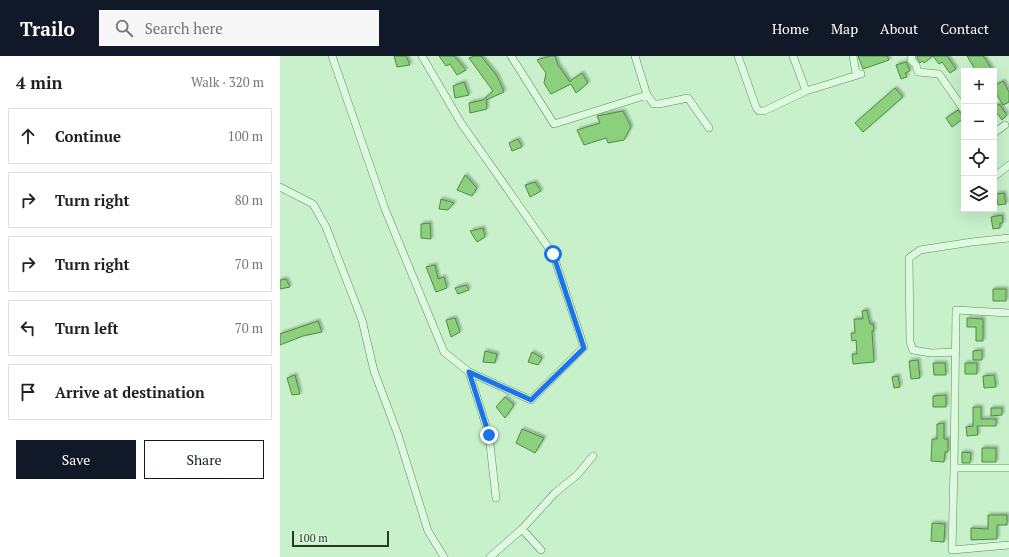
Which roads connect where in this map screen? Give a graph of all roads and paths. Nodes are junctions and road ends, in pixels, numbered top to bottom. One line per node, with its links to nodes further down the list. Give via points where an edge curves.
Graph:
1 (332, 56): 21 (street, via 386,209 444,352)
2 (422, 56): 21 (street, via 460,123 553,254 584,348 531,400)
3 (511, 56): 10 (street, via 554,124)
4 (635, 56): 10 (street)
5 (738, 56): 9 (street, via 759,112)
6 (793, 56): 9 (street)
7 (852, 56): 9 (street, via 856,73 860,74)
8 (912, 56): 11 (street, via 910,60 916,65 918,72 939,74)
9 (806, 91)
10 (647, 95): 13 (street, via 654,104 688,98)
11 (961, 106)
12 (1006, 125): 14 (street)
13 (708, 128)
14 (997, 131)
15 (1009, 164): 16 (street)
16 (995, 176)
17 (280, 187): 30 (street, via 312,204 326,227 362,320 374,371 398,435 428,531)
18 (1009, 238): 20 (street, via 920,250 909,258 910,342 913,350 931,353)
19 (1009, 313): 20 (street, via 956,310)
20 (956, 352): 23 (street)
21 (469, 372): 25 (street, via 489,435)
22 (593, 456): 26 (street)
23 (954, 468): 24 (street); 29 (street)
24 (1009, 468)
25 (496, 498)
26 (522, 529): 28 (street); 31 (street)
27 (1009, 545): 29 (street)
28 (541, 550)
29 (952, 553)
30 (444, 557)
31 (490, 557)

